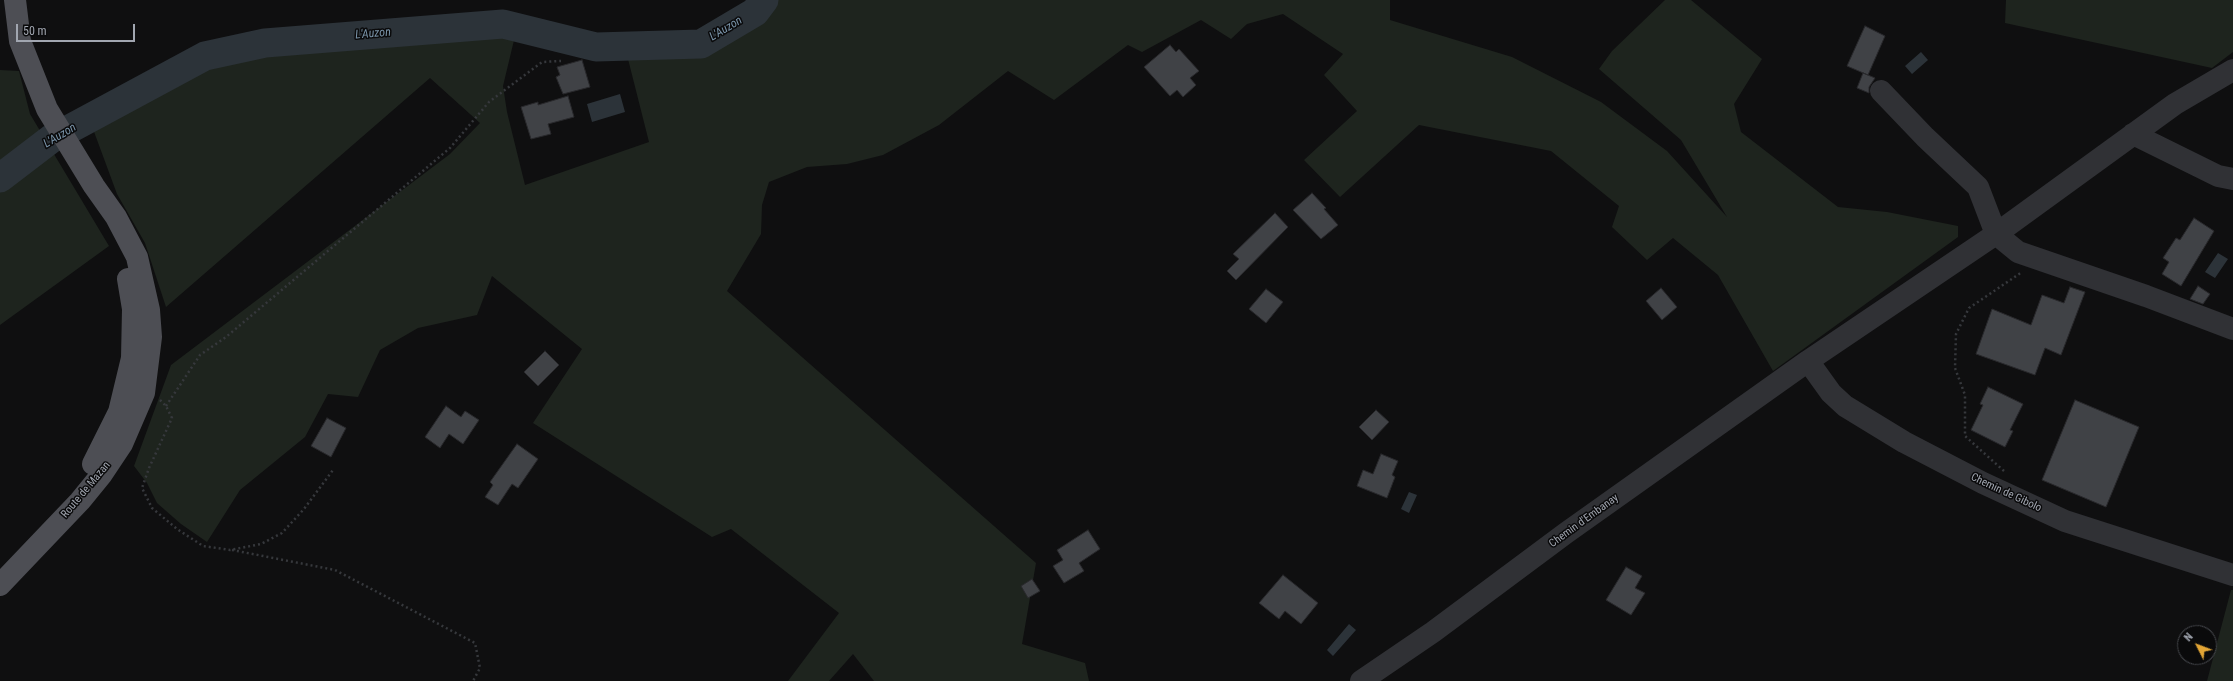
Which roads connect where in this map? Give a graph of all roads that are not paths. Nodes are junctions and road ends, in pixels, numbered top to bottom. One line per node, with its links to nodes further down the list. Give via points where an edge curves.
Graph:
1 (15, 0): 4 (main road, Route de Mazan, via 20,41)
2 (29, 0): 4 (main road, Route de Mazan)
3 (2233, 70): 6 (street, Chemin d'Embanay, via 2175,104)
4 (36, 82): 8 (main road, Route de Mazan, via 47,109)
5 (1881, 91): 9 (street, via 1978,187)
6 (2133, 134): 7 (street, via 2218,176); 9 (street, Chemin d'Embanay)
7 (2233, 179)
8 (94, 186): 12 (main road, Route de Mazan, via 109,221 130,284 134,334 132,358 119,412 107,439 92,467); 12 (main road, Route de Mazan, via 116,217 133,251 144,283 151,337 144,393 122,444 102,474)
9 (1996, 234): 10 (street, via 2018,252); 11 (street, Chemin d'Embanay)
10 (2233, 329)
11 (1808, 361): 13 (street, Chemin de Gibolo, via 1831,393 1845,406 1904,442 1983,483 2065,521); 15 (street, Chemin d'Embanay, via 1566,533 1433,632)
12 (39, 542): 14 (main road, Route de Mazan)
13 (2233, 575)
14 (0, 585)
15 (1361, 681)

